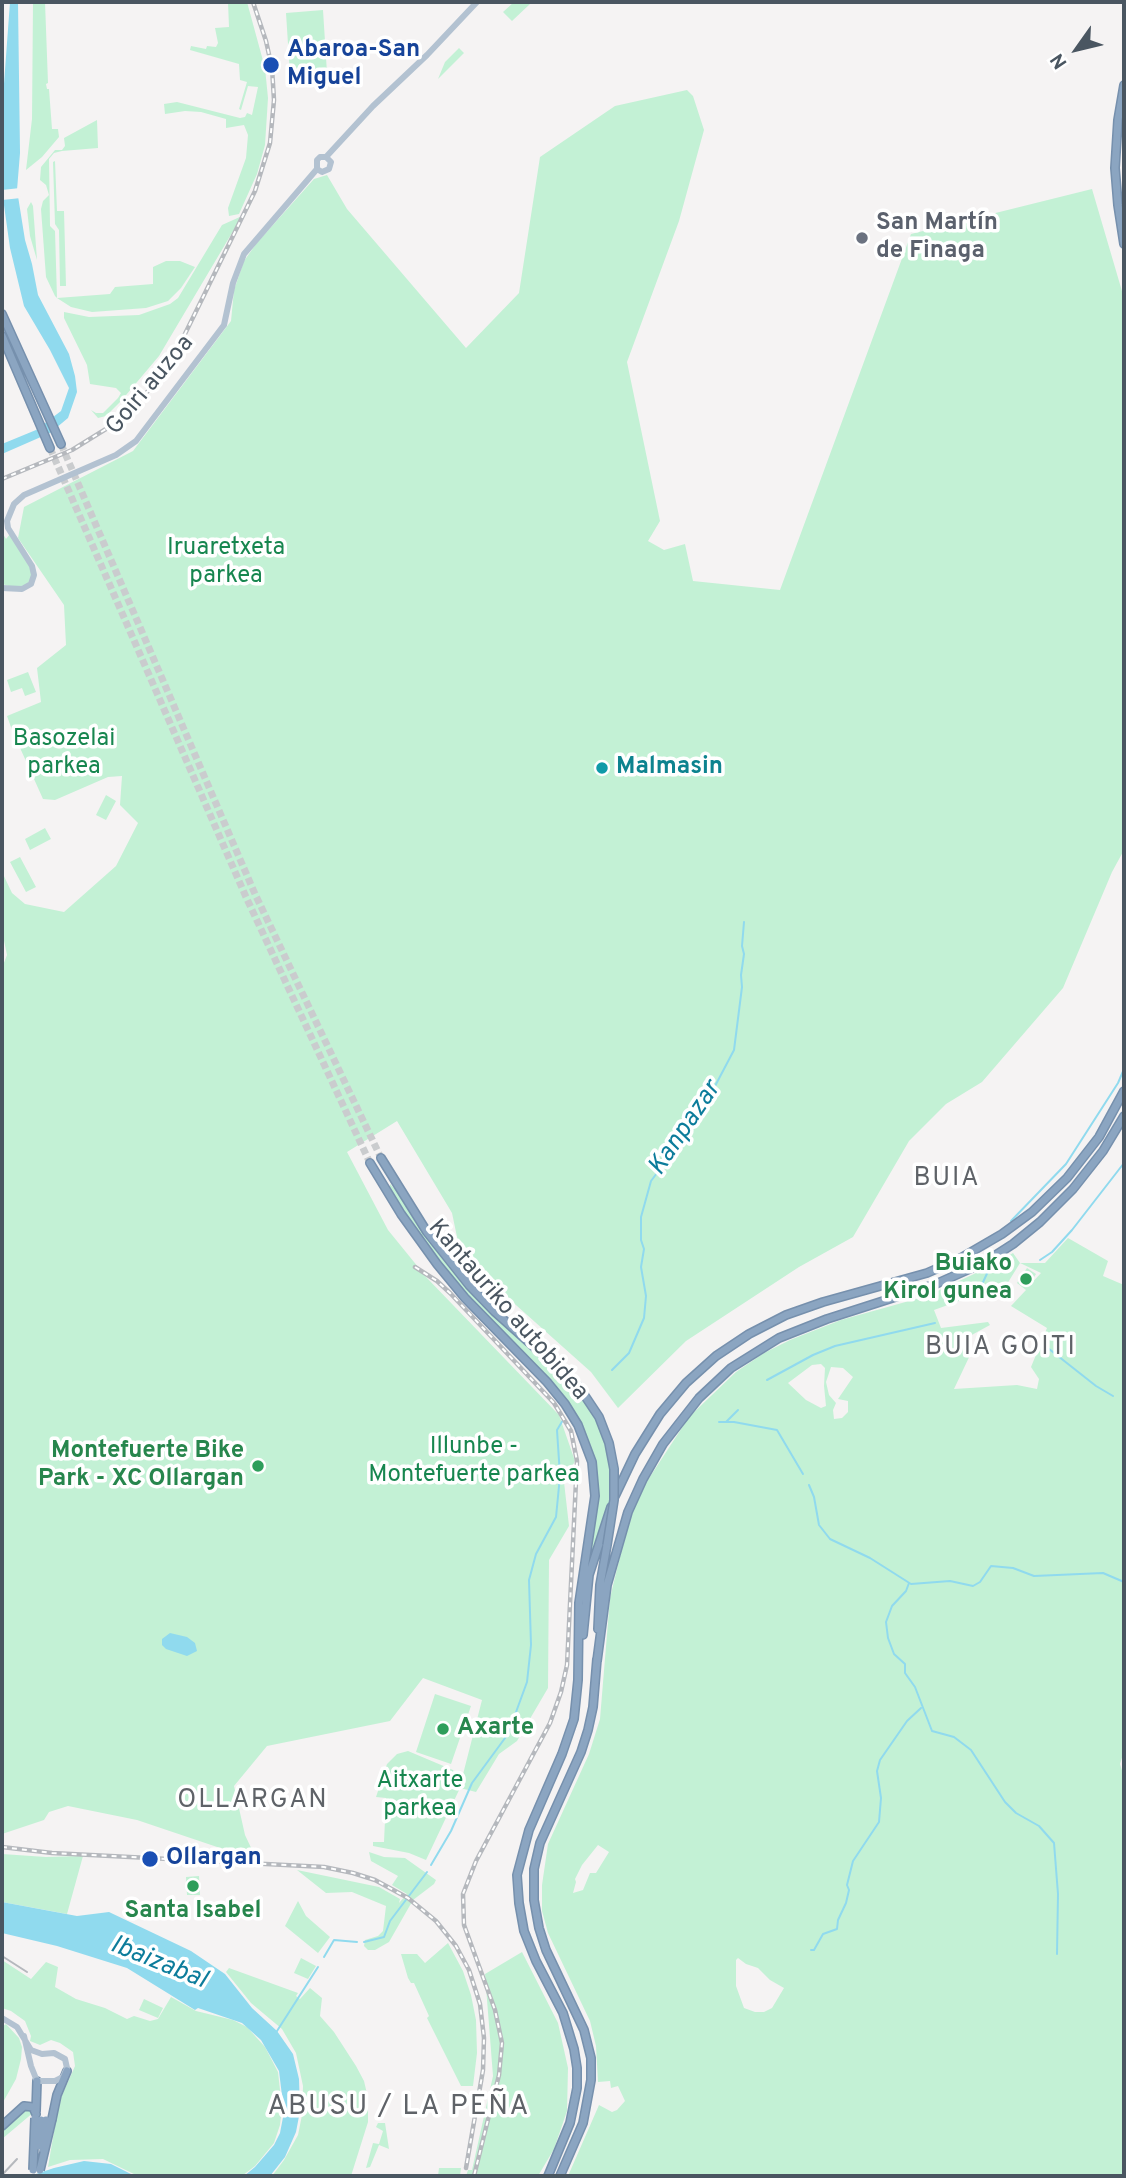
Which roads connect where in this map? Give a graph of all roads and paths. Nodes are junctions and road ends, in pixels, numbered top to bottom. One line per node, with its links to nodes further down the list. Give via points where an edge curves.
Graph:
1 (477, 2): 3 (main road)
2 (1124, 85): 5 (highway, via 1115,158)
3 (326, 157): 4 (main road, via 317,160); 4 (main road, via 331,162 329,169)
4 (317, 169): 10 (main road, Goiri auzoa, via 244,254 224,325 136,441 116,456 24,495 14,505 8,528 34,575 31,584 22,589)
5 (1124, 244)
6 (2, 314): 8 (highway)
7 (2, 336): 9 (highway)
8 (60, 441)
9 (49, 445)
10 (2, 588)
11 (1124, 1091): 16 (highway, via 1077,1166 1011,1228 927,1273 824,1302 766,1325 716,1356 676,1395 635,1454 589,1575 582,1682)
12 (1124, 1115): 15 (highway, via 1073,1189 1013,1244 936,1284 779,1338 731,1368 699,1398 663,1444 628,1512 607,1585)
13 (381, 1158): 15 (highway, Kantauriko autobidea, bridge, via 427,1232 469,1285 579,1387 603,1426 615,1489 600,1585)
14 (370, 1163): 16 (highway, Kantauriko autobidea, via 437,1265 555,1391 588,1448 595,1496 579,1603)
15 (597, 1661): 27 (highway, Kantauriko autobidea, via 593,1707 581,1752 540,1843 534,1869 538,1928 584,2030 591,2058 583,2123)
16 (574, 1719): 26 (highway, Kantauriko autobidea, via 529,1830 517,1875 524,1931 563,2013 577,2068 570,2123)
17 (2, 2018): 18 (main road)
18 (24, 2036): 19 (main road, via 32,2050); 20 (main road)
19 (42, 2054): 20 (main road); 21 (main road, via 63,2057)
20 (30, 2064): 22 (main road)
21 (66, 2071): 22 (main road, via 55,2081); 23 (highway)
22 (37, 2081): 23 (highway)
23 (42, 2118): 24 (highway, via 33,2107 23,2106); 25 (highway, bridge)
24 (2, 2126)
25 (36, 2173)
26 (548, 2176)
27 (561, 2176)

